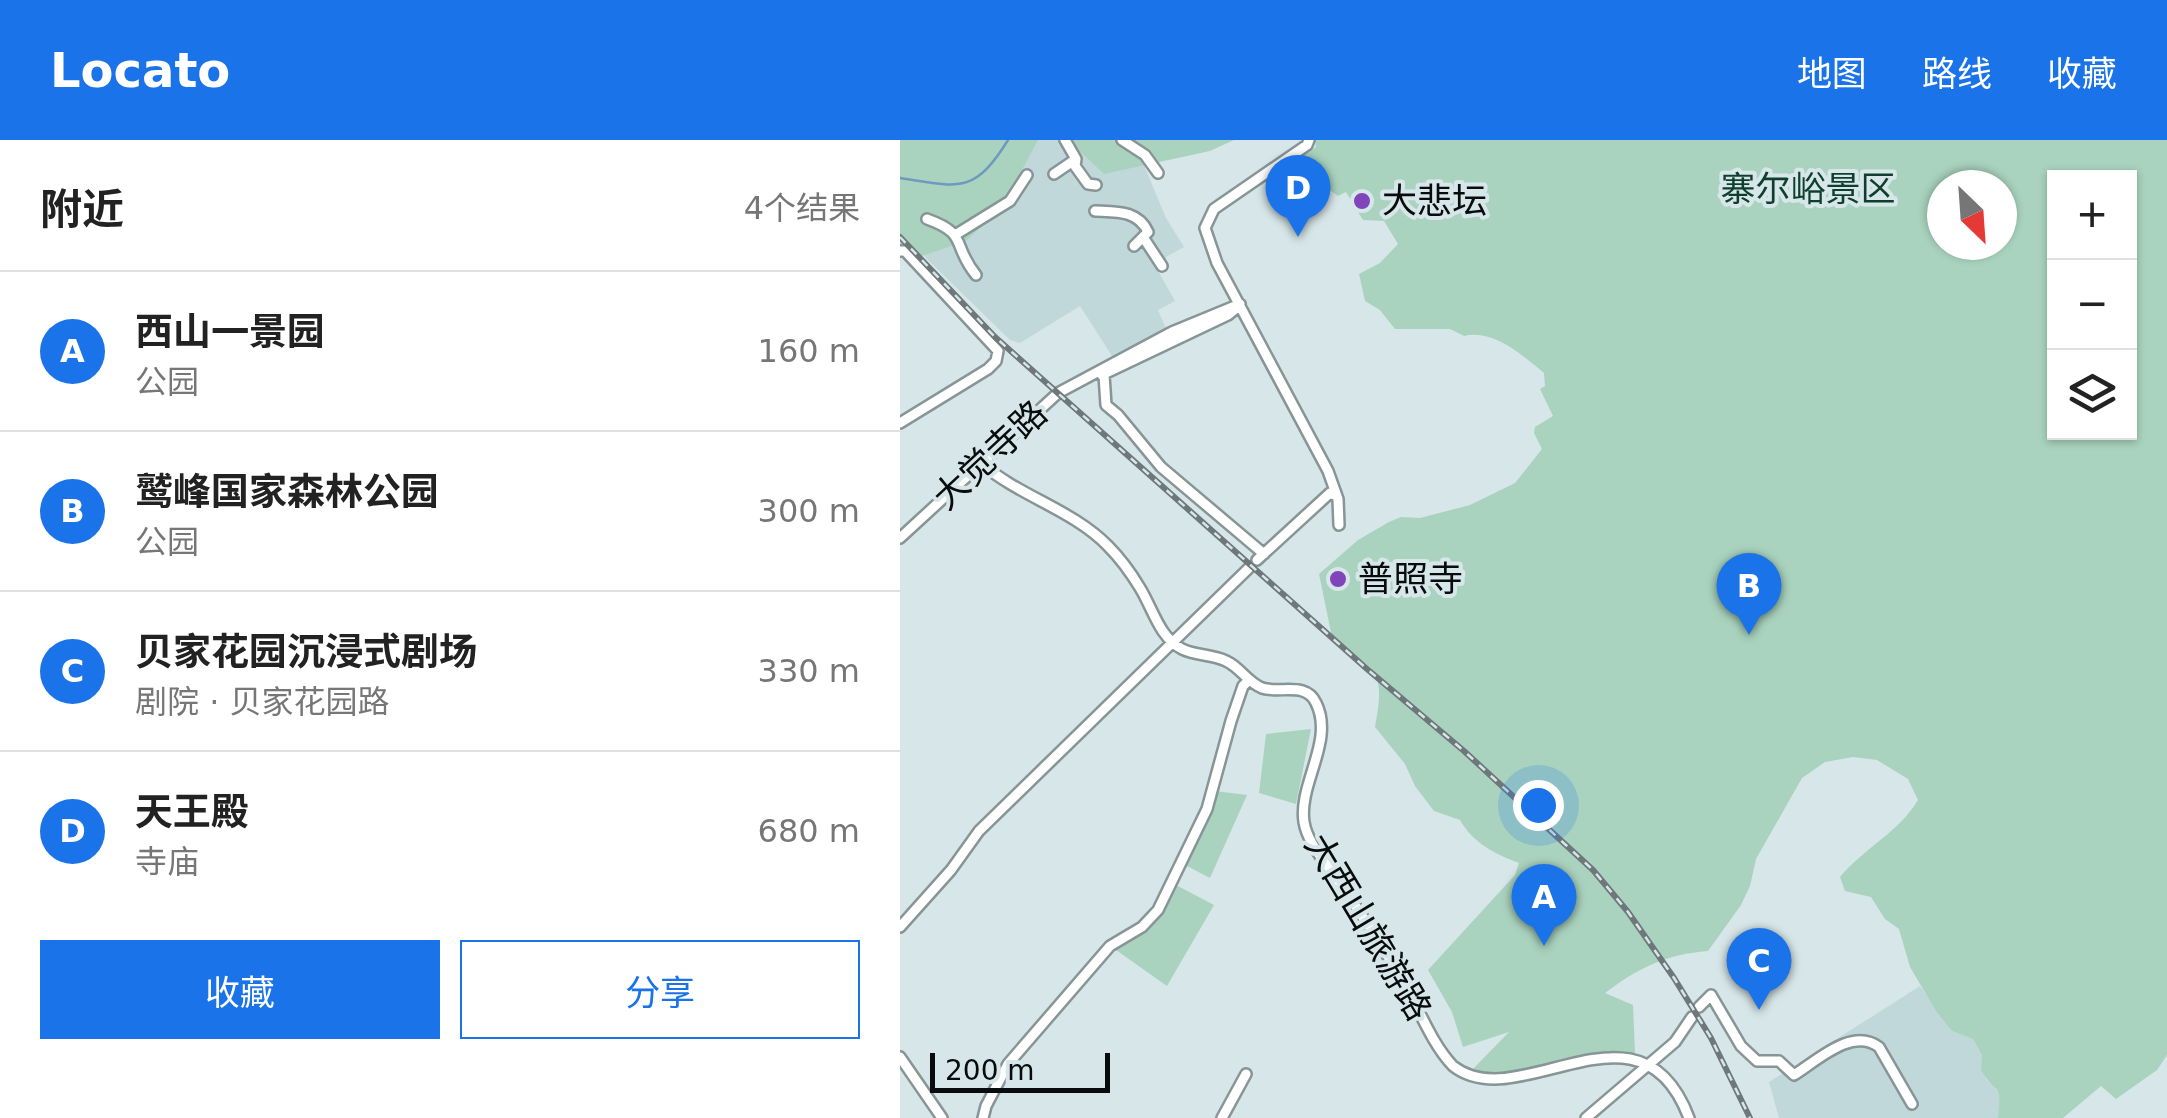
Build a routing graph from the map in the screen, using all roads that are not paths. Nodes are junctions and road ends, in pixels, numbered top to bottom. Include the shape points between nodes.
1 (1064, 140) edge
2 (1122, 140) edge
3 (1309, 140) edge
4 (1076, 159) junction
5 (1158, 173) dead end
6 (1027, 174) dead end
7 (1054, 174) dead end
8 (1096, 186) dead end
9 (1095, 211) dead end
10 (927, 220) dead end
11 (955, 235) junction
12 (1143, 238) junction
13 (1134, 246) dead end
14 (900, 251) edge
15 (1162, 266) dead end
16 (976, 275) dead end
17 (1240, 304) junction
18 (1104, 375) junction
19 (1085, 379) junction
20 (900, 424) edge
21 (982, 464) junction
22 (1338, 498) junction
23 (1340, 525) dead end
24 (900, 538) edge
25 (1257, 560) junction
26 (1174, 643) junction
27 (1249, 680) junction
28 (900, 927) edge
29 (1700, 1007) dead end
30 (1692, 1018) dead end
31 (900, 1057) edge
32 (1647, 1067) junction
33 (1246, 1074) dead end
34 (1912, 1104) dead end
35 (942, 1118) edge
36 (983, 1118) edge
37 (1222, 1118) edge
38 (1586, 1118) edge
39 (1689, 1118) edge

1 - 4 street
2 - 5 street via 1146,155
3 - 17 street via 1208,215 1208,243
4 - 7 street
4 - 8 street via 1074,166
6 - 11 street via 1010,201
9 - 12 street via 1134,216 1144,222
10 - 11 street via 947,225
11 - 16 street
12 - 13 street
12 - 15 street
14 - 20 street via 998,352 988,369
17 - 18 street, 大觉寺路
17 - 19 street, 大觉寺路
17 - 22 street
18 - 19 street, 大觉寺路
18 - 25 street via 1106,404
19 - 21 street, 大觉寺路 via 1058,392
21 - 24 street, 大觉寺路
21 - 26 street via 1109,546
22 - 23 street
22 - 25 street via 1330,493
25 - 26 street
26 - 27 street, 大西山旅游路 via 1225,660
26 - 28 street via 980,831
27 - 32 street, 大西山旅游路 via 1266,689 1303,691 1316,703 1318,745 1304,804 1306,830 1454,1068 1502,1087 1615,1062
27 - 36 street via 1208,810 1158,910 1110,946 1008,1064
29 - 34 street via 1710,995 1748,1054 1757,1062 1779,1060 1794,1075 1850,1042 1871,1041
30 - 32 street
31 - 35 street
32 - 38 street
32 - 39 street via 1674,1087
33 - 37 street

